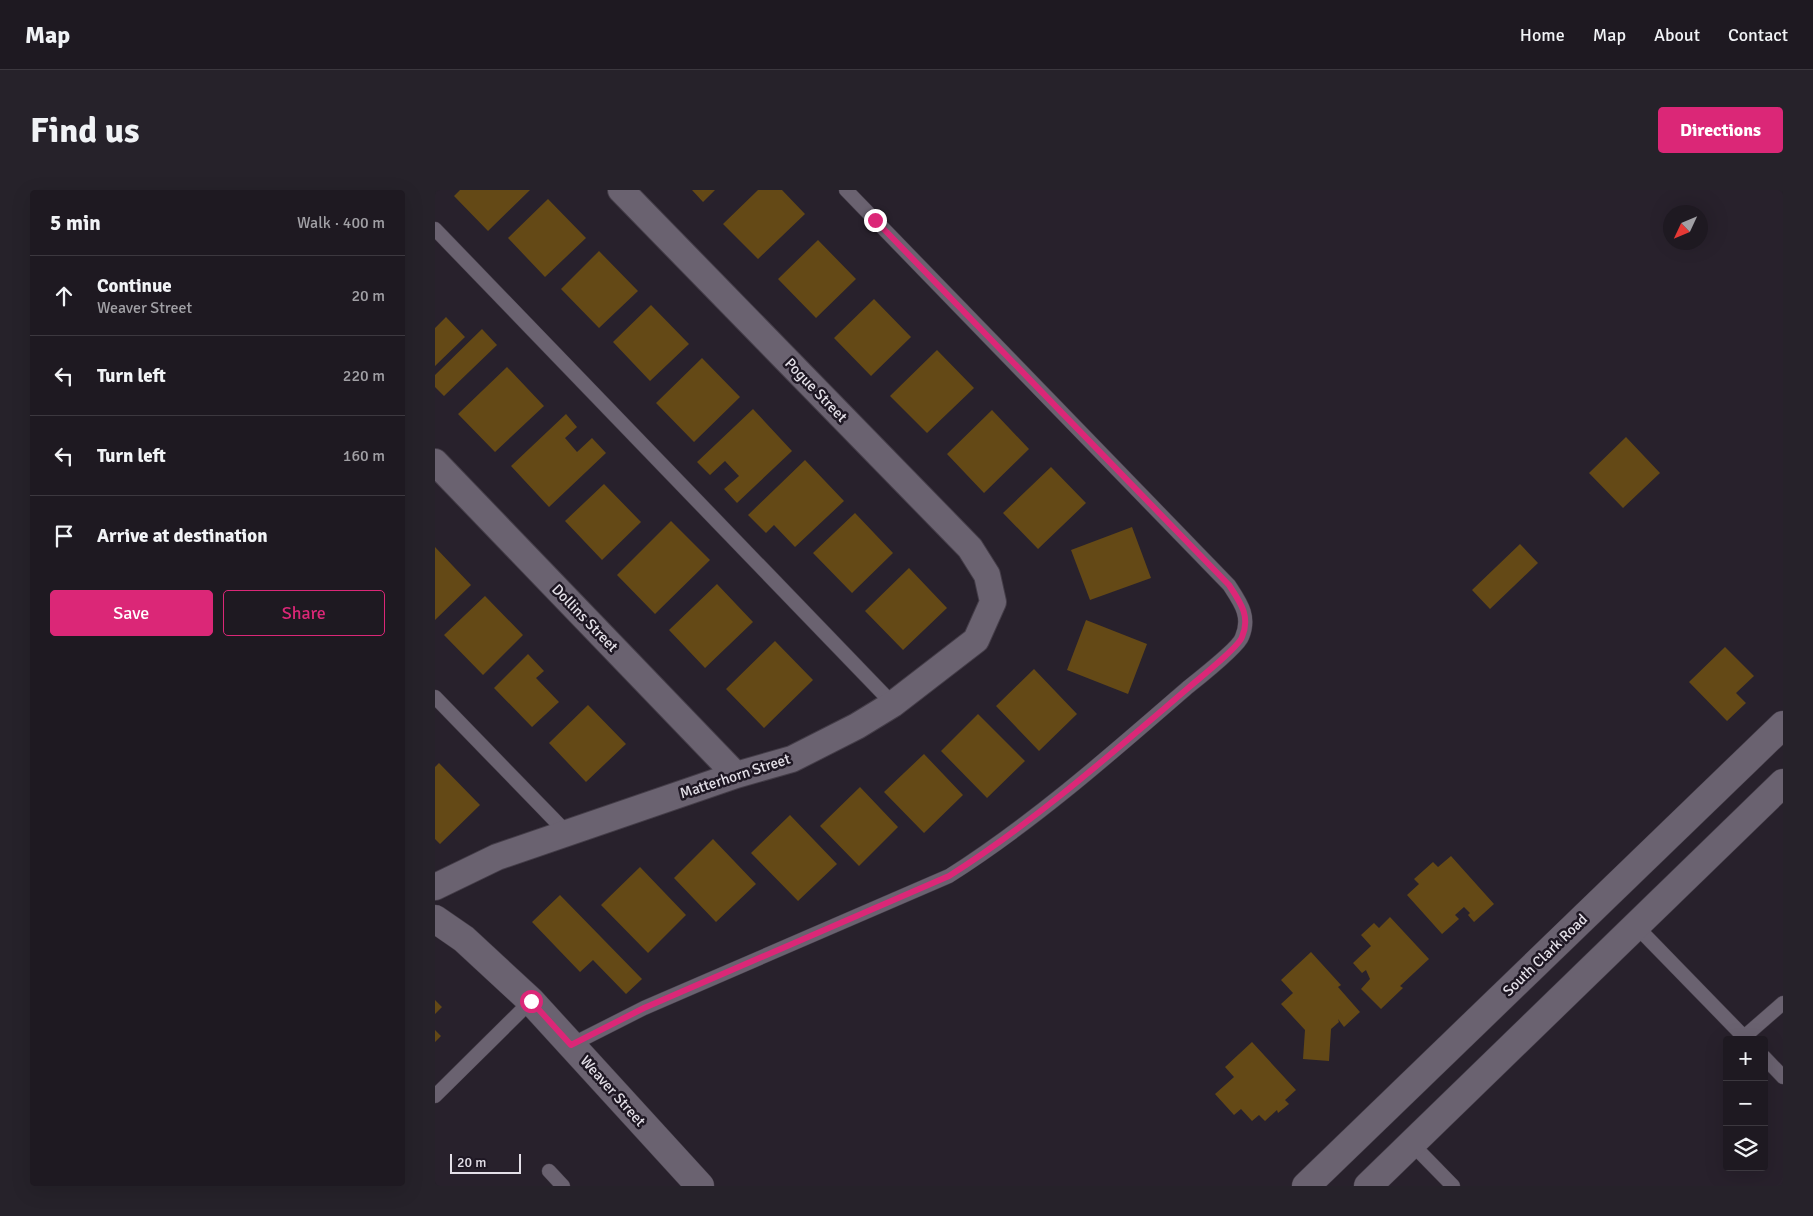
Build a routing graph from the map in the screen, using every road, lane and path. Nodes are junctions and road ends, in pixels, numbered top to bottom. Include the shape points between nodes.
1 (621, 190) edge
2 (846, 190) edge
3 (435, 229) edge
4 (435, 462) edge
5 (993, 602) joint
6 (435, 697) edge
7 (893, 704) junction
8 (1783, 725) edge
9 (736, 775) junction
10 (1783, 783) edge
11 (567, 833) junction
12 (435, 887) edge
13 (1605, 896) junction
14 (435, 919) edge
15 (1636, 926) junction
16 (531, 1001) junction
17 (1783, 1003) edge
18 (1744, 1036) edge
19 (1748, 1036) edge
20 (571, 1045) junction
21 (1768, 1061) edge
22 (1783, 1076) edge
23 (435, 1096) edge
24 (1382, 1112) junction
25 (1412, 1144) junction
26 (555, 1186) edge
27 (563, 1186) edge
28 (700, 1186) edge
29 (1306, 1186) edge
30 (1368, 1186) edge
31 (1453, 1186) edge

1 - 5 street, Pogue Street via 970,548 987,575
2 - 20 lane via 1229,585 1246,619 1242,639 1105,759 988,852 949,876 644,1008
3 - 7 lane
4 - 9 street, Dollins Street
5 - 7 street, Matterhorn Street via 976,640
6 - 11 lane
7 - 9 street, Matterhorn Street via 792,759
8 - 13 main road, South Clark Road
9 - 11 street, Matterhorn Street
10 - 15 main road
11 - 12 street, Matterhorn Street via 497,857
13 - 15 main road
13 - 24 main road, South Clark Road
14 - 16 main road, Weaver Street via 464,939
15 - 18 lane
15 - 25 main road
16 - 20 main road, Weaver Street
16 - 23 lane
17 - 19 lane
20 - 28 main road, Weaver Street
21 - 22 lane
24 - 25 main road
24 - 29 main road, South Clark Road
25 - 30 main road
25 - 31 lane
26 - 27 lane via 549,1171

